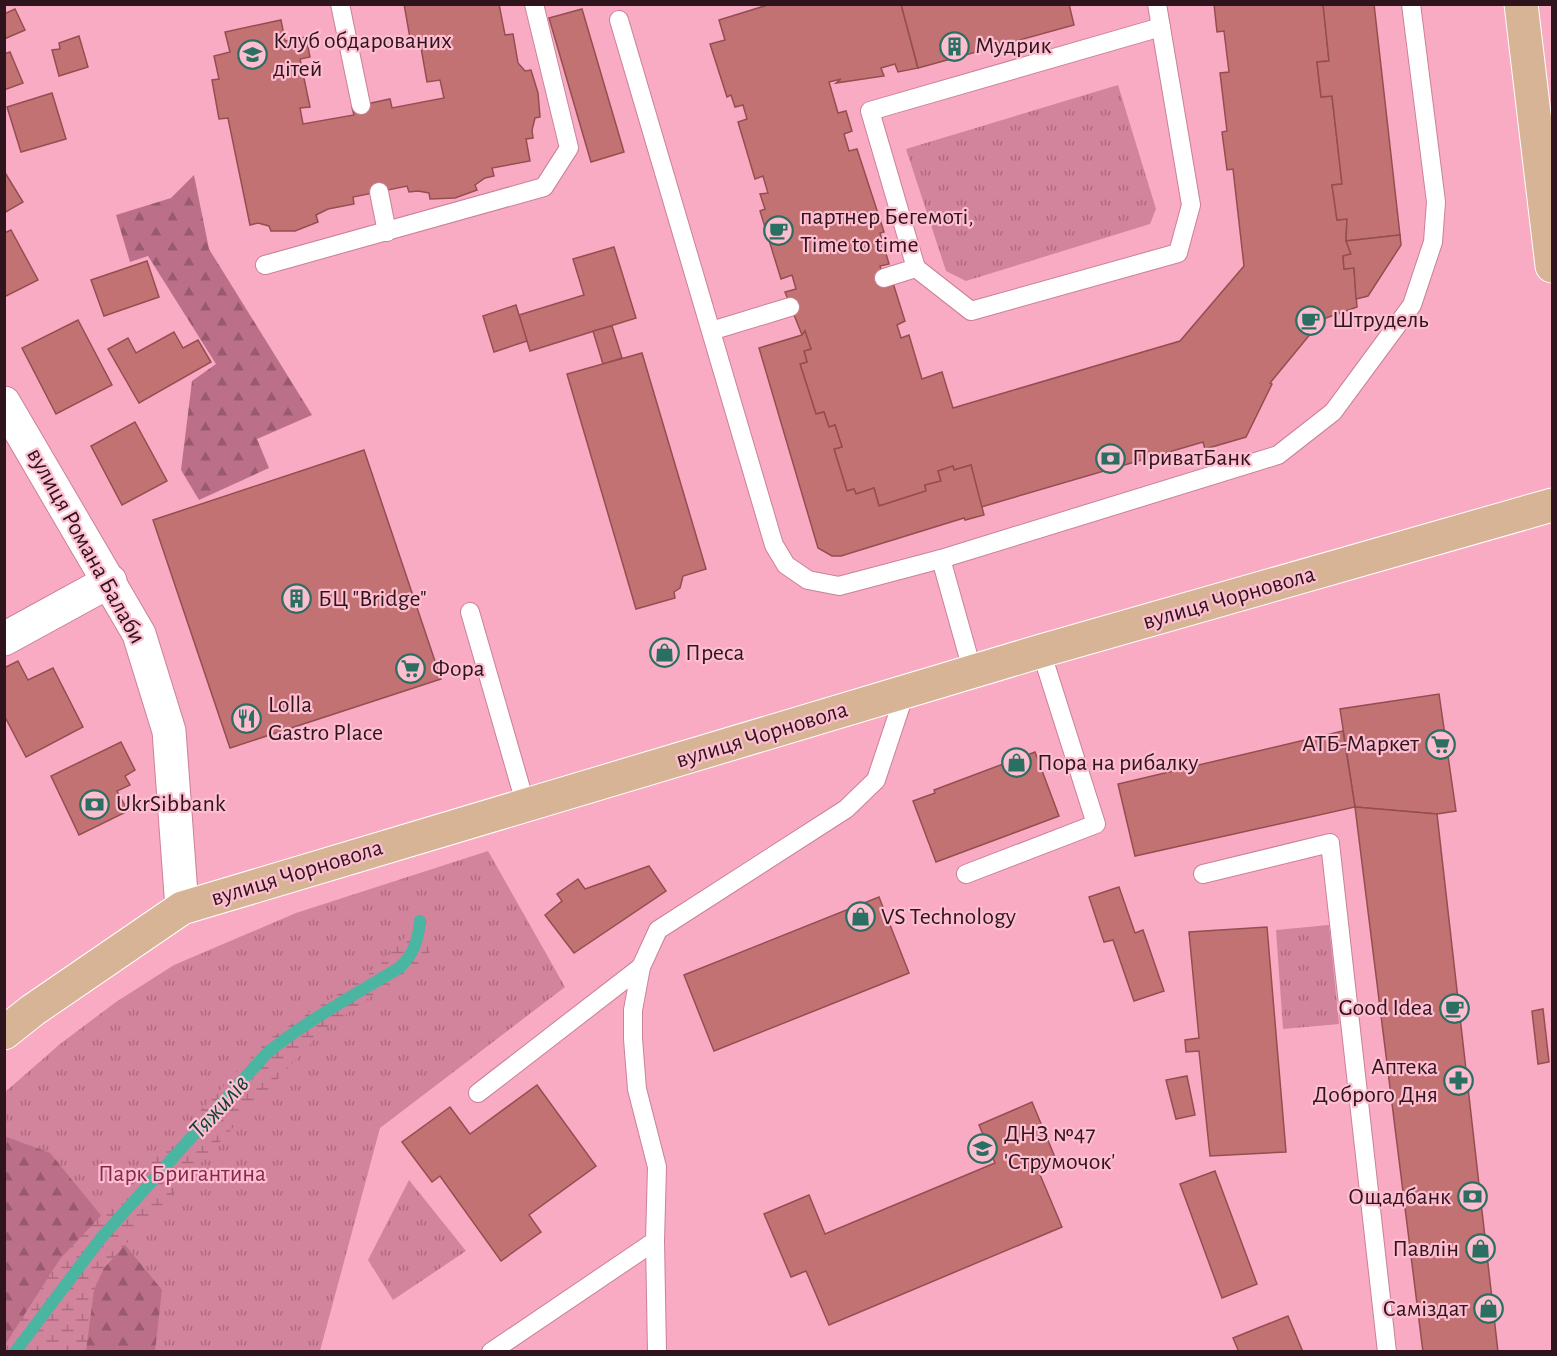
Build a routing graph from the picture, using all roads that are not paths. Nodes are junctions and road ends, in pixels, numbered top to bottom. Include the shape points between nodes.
1 (340, 4) edge
2 (534, 4) edge
3 (1157, 4) edge
4 (1411, 4) edge
5 (1521, 4) edge
6 (619, 20) dead end
7 (1161, 27) junction
8 (361, 105) dead end
9 (379, 192) dead end
10 (387, 232) junction
11 (265, 265) dead end
12 (1552, 266) edge
13 (916, 268) junction
14 (884, 278) dead end
15 (790, 307) dead end
16 (711, 331) junction
17 (4, 402) edge
18 (1552, 505) edge
19 (941, 559) junction
20 (110, 581) junction
21 (470, 612) dead end
22 (4, 639) edge
23 (1041, 651) junction
24 (973, 673) junction
25 (905, 693) junction
26 (526, 806) junction
27 (966, 874) dead end
28 (1203, 874) dead end
29 (182, 908) junction
30 (641, 967) junction
31 (4, 1033) edge
32 (478, 1093) dead end
33 (655, 1241) junction
34 (491, 1352) edge
35 (657, 1352) edge
36 (1386, 1352) edge

1 - 8 lane
2 - 10 lane via 569,148 544,187
3 - 7 lane
4 - 19 lane via 1436,202 1433,242 1412,305 1333,412 1278,455
5 - 12 main road
6 - 16 lane
7 - 13 lane via 870,111
7 - 13 lane via 1191,205 1178,253 971,311
9 - 10 lane
10 - 11 lane
13 - 14 lane
15 - 16 lane
16 - 19 lane via 774,545 786,566 808,580 839,586
17 - 20 street, вулиця Романа Балаби
18 - 23 main road, вулиця Чорновола
19 - 24 lane
20 - 22 street
20 - 29 street, вулиця Романа Балаби via 139,634 169,731
21 - 26 lane
23 - 24 main road, вулиця Чорновола
23 - 27 lane via 1096,824
24 - 25 main road, вулиця Чорновола
25 - 26 main road, вулиця Чорновола
25 - 30 lane via 876,780 846,809 658,930
26 - 29 main road, вулиця Чорновола
28 - 36 lane via 1330,843
29 - 31 main road, вулиця Чорновола
30 - 32 lane
30 - 33 lane via 633,1010 633,1039 637,1089 657,1167
33 - 34 lane
33 - 35 lane

